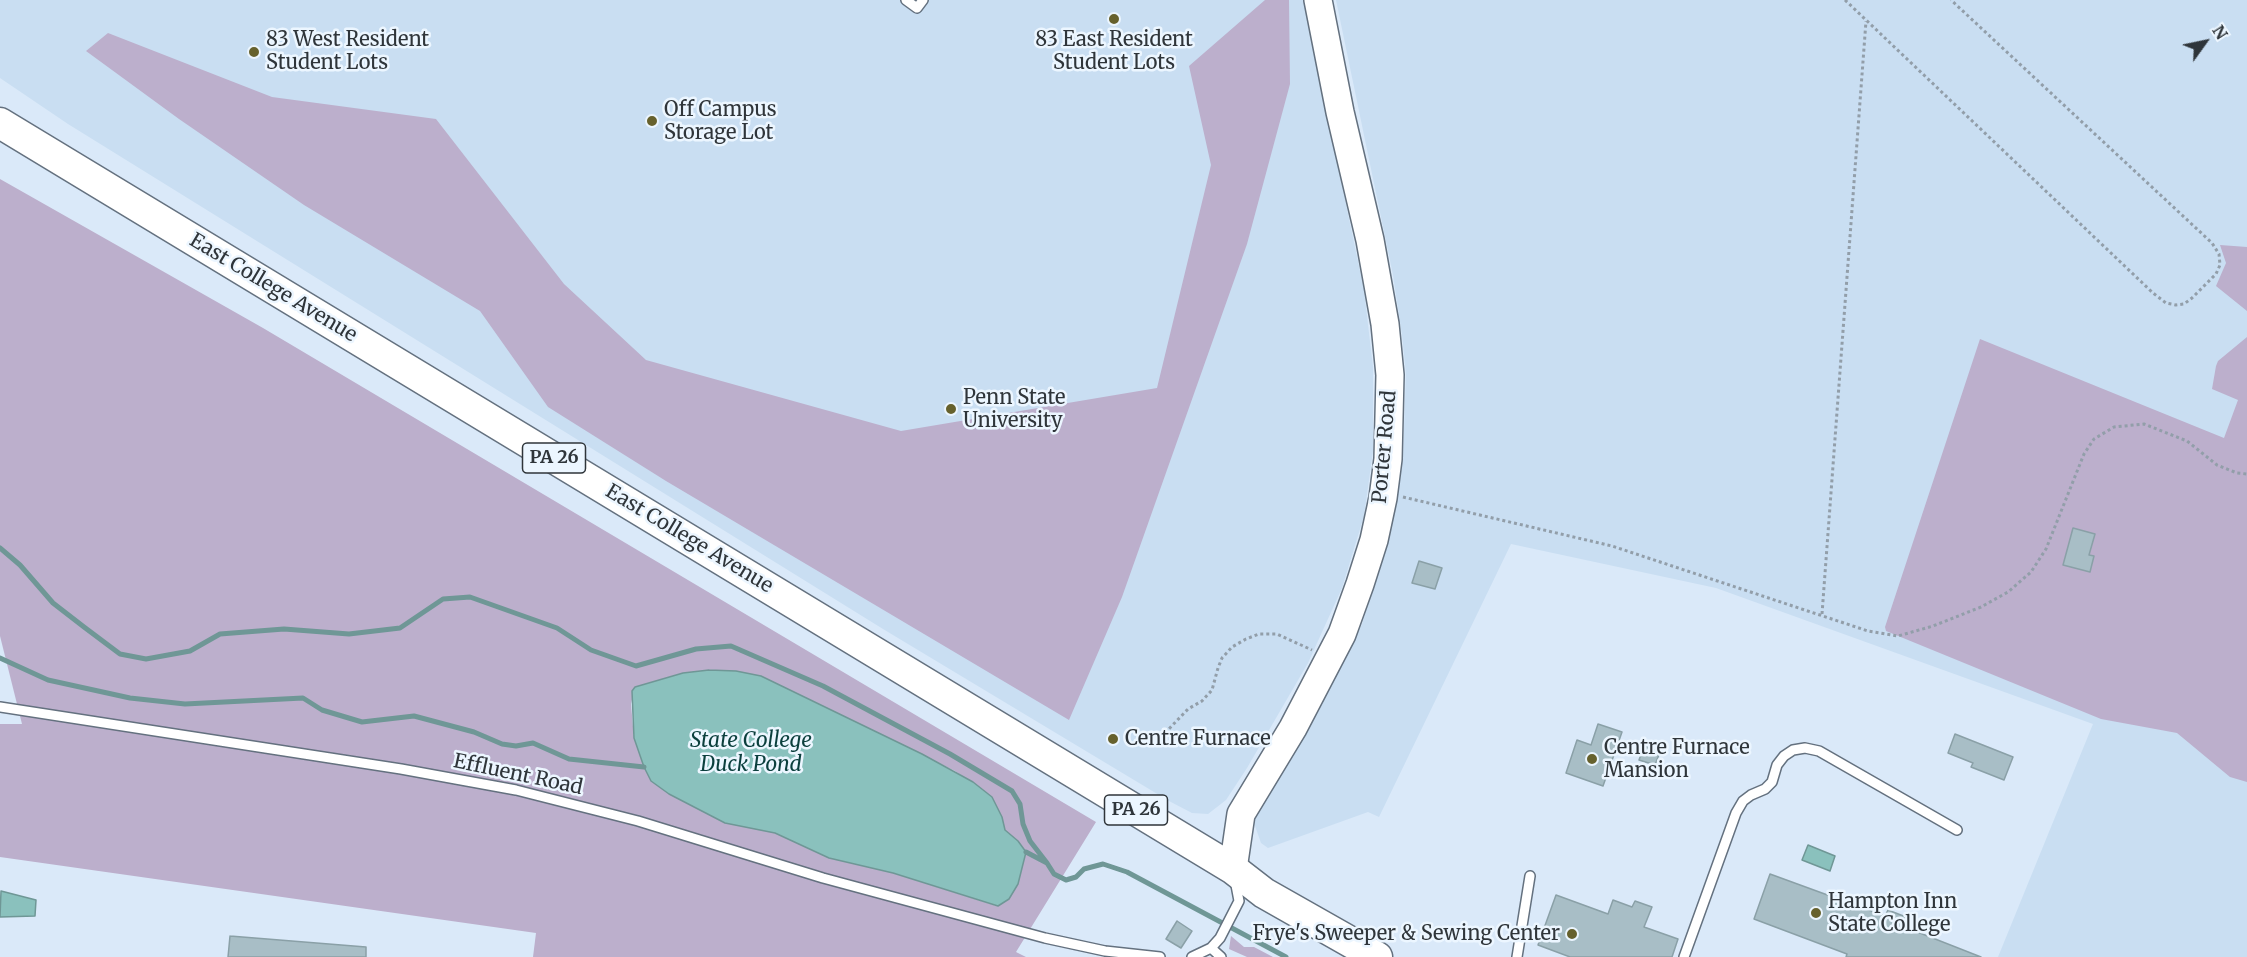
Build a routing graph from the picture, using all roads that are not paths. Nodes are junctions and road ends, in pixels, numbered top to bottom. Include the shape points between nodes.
1 (906, 0) edge
2 (923, 0) edge
3 (1318, 0) edge
4 (0, 105) edge
5 (0, 123) edge
6 (0, 129) edge
7 (28, 140) junction
8 (69, 164) junction
9 (0, 707) edge
10 (1957, 830) dead end
11 (1233, 869) junction
12 (1530, 876) dead end
13 (1211, 948) junction
14 (1160, 957) edge
15 (1192, 957) edge
16 (1221, 957) edge
17 (1377, 957) edge
18 (1517, 957) edge
19 (1684, 957) edge

1 - 2 lane via 916,8
3 - 11 street, Porter Road via 1385,324 1391,407 1384,492 1374,540 1342,633 1293,728 1241,814
4 - 8 main road
5 - 7 main road, East College Avenue / PA 26
6 - 7 main road
7 - 8 main road, East College Avenue / PA 26
8 - 11 main road, East College Avenue / PA 26
9 - 14 lane, Effluent Road via 516,790 638,821 823,878 1016,930 1105,951
10 - 19 lane via 1819,751 1793,750 1777,765 1772,782 1743,801 1736,813
11 - 13 lane via 1239,901
11 - 17 main road, East College Avenue / PA 26 via 1264,893
12 - 18 lane
13 - 15 lane
13 - 16 lane

